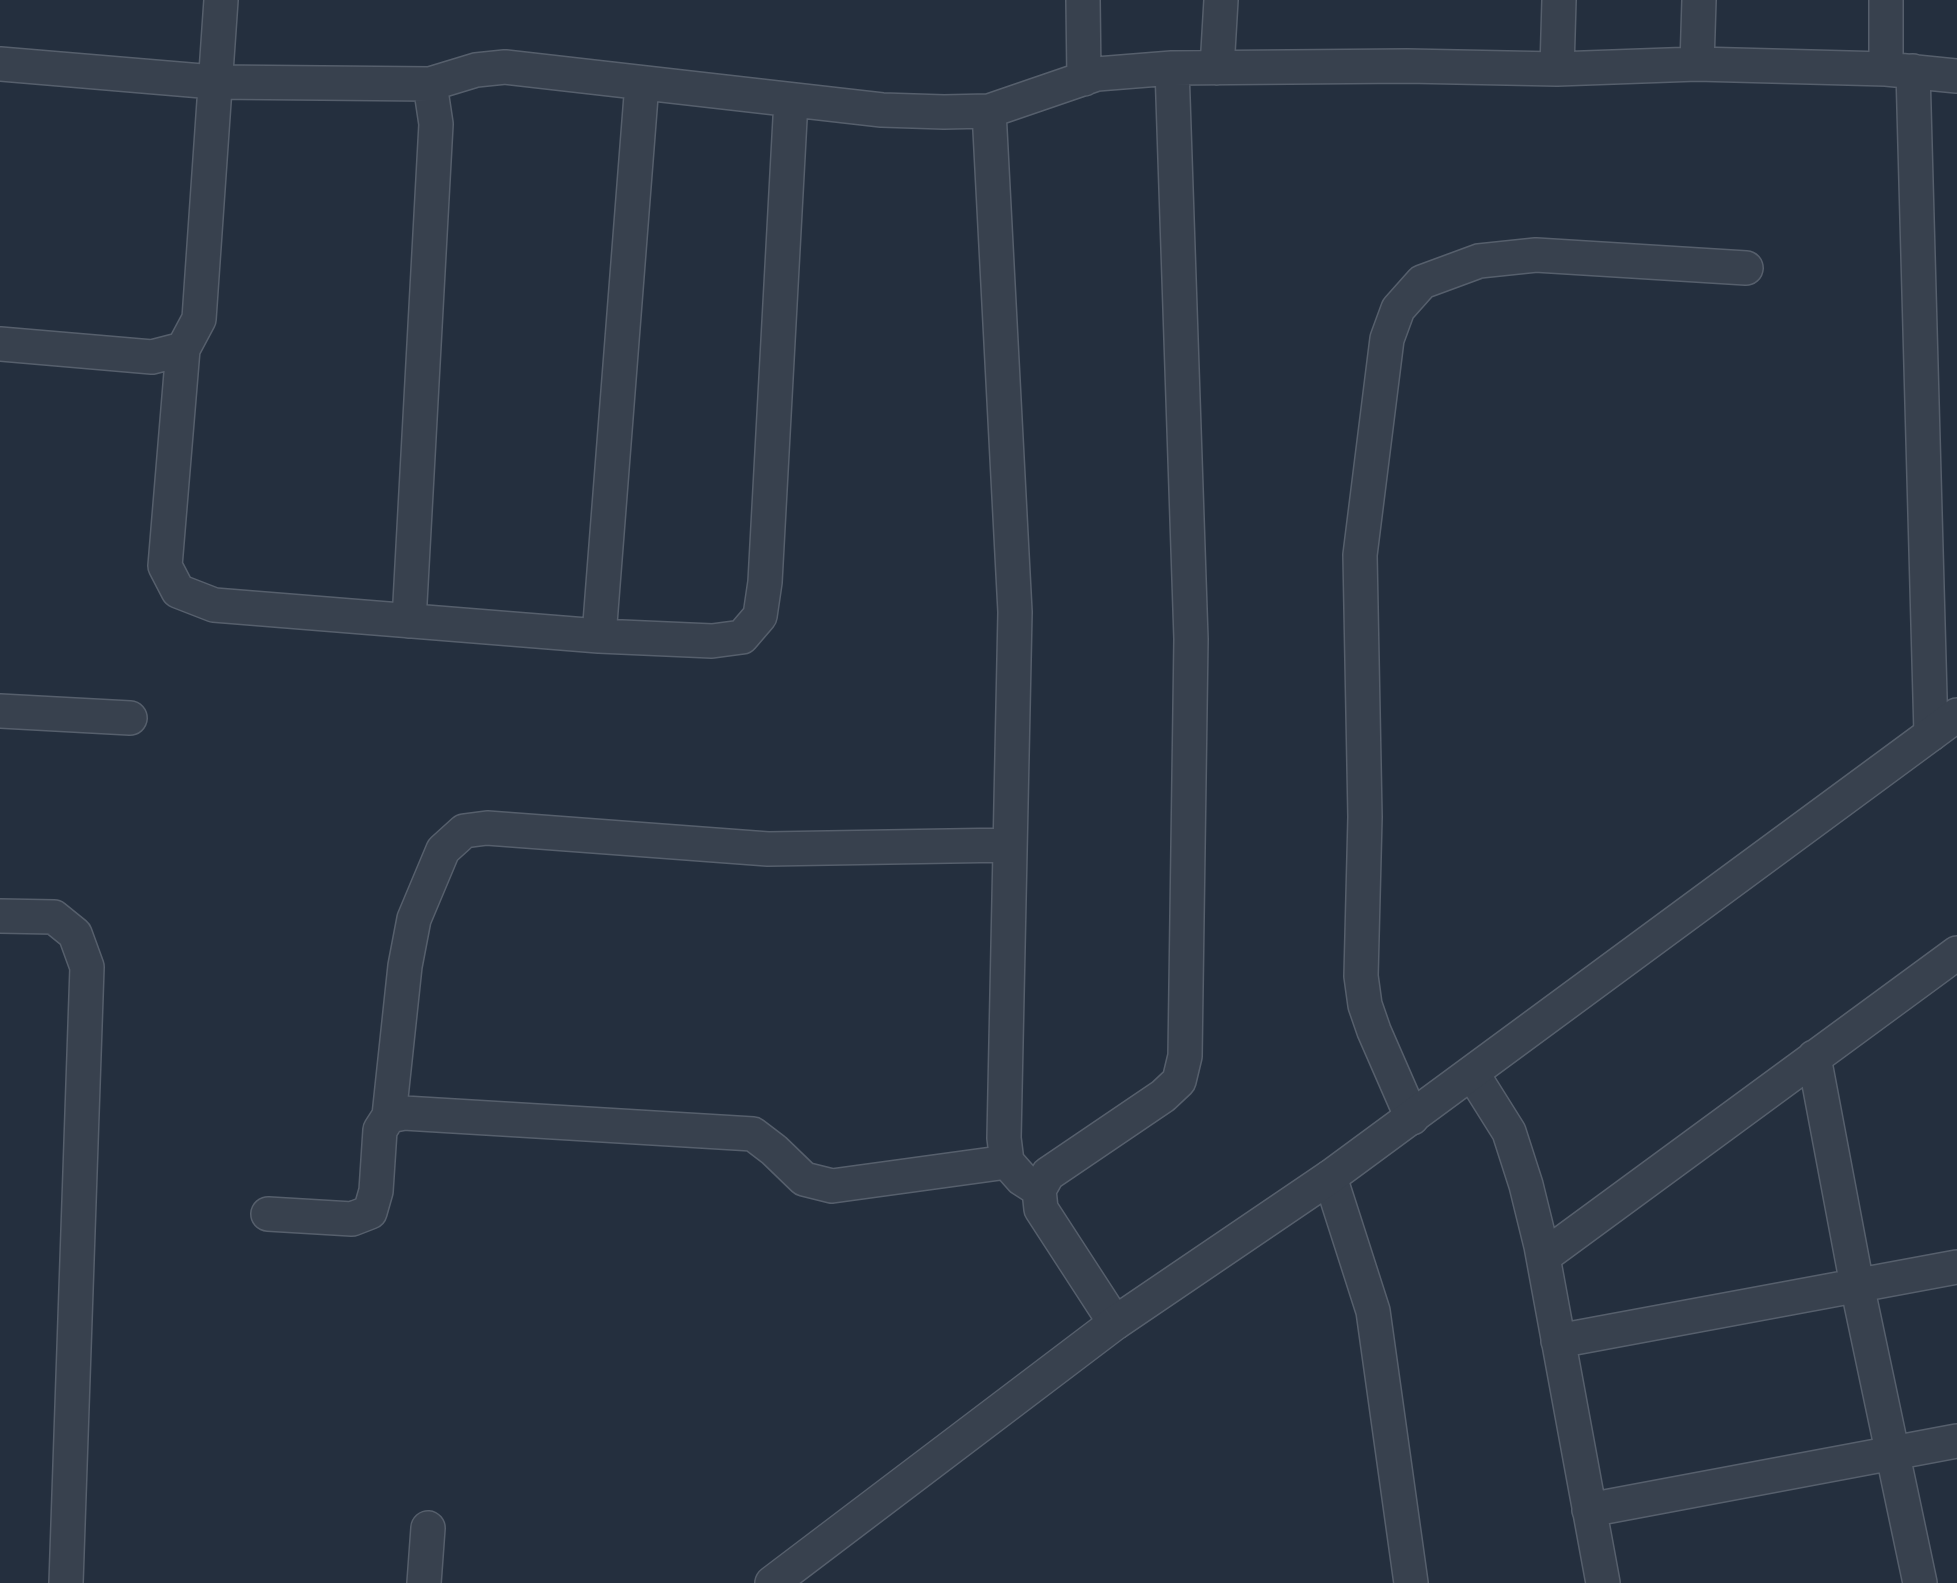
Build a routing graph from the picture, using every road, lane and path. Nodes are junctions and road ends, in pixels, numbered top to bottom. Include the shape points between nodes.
1 (221, 0) edge
2 (1083, 0) edge
3 (1221, 0) edge
4 (1558, 0) edge
5 (1699, 0) edge
6 (1886, 0) edge
7 (0, 64) edge
8 (1697, 64) junction
9 (1172, 68) junction
10 (1217, 68) junction
11 (1557, 69) junction
12 (1899, 70) junction
13 (1957, 76) edge
14 (1084, 79) junction
15 (214, 82) junction
16 (642, 83) junction
17 (430, 84) junction
18 (790, 100) junction
19 (989, 111) junction
20 (1746, 268) dead end
21 (0, 344) edge
22 (183, 349) junction
23 (409, 621) junction
24 (599, 636) junction
25 (0, 711) edge
26 (1957, 715) edge
27 (130, 718) dead end
28 (1931, 734) junction
29 (1010, 845) junction
30 (0, 916) edge
31 (1957, 953) edge
32 (1814, 1057) junction
33 (1472, 1073) junction
34 (389, 1116) junction
35 (1412, 1118) junction
36 (1007, 1162) junction
37 (1330, 1177) junction
38 (1039, 1190) junction
39 (268, 1214) dead end
40 (1543, 1257) junction
41 (1957, 1267) edge
42 (1857, 1285) junction
43 (1115, 1323) junction
44 (1558, 1341) junction
45 (1957, 1441) edge
46 (1893, 1452) junction
47 (1589, 1510) junction
48 (428, 1528) dead end
49 (66, 1583) edge
50 (424, 1583) edge
51 (772, 1583) edge
52 (1411, 1583) edge
53 (1603, 1583) edge
54 (1920, 1583) edge

1 - 15 street
2 - 14 street
3 - 10 street
4 - 11 street
5 - 8 street
6 - 12 street
7 - 15 street
8 - 11 street
8 - 12 street
9 - 10 street
9 - 14 street via 1097,74
9 - 38 street via 1191,639 1185,1056 1179,1081 1163,1096 1048,1174
10 - 11 street
12 - 13 street
12 - 28 street
14 - 19 street
15 - 17 street
15 - 22 street via 199,319
16 - 17 street via 505,67 476,70
16 - 18 street
16 - 24 street
17 - 23 street via 436,124
18 - 19 street via 882,110
18 - 24 street via 765,582 760,616 742,637 712,641
19 - 29 street via 1015,612
20 - 35 street via 1536,255 1479,261 1422,282 1398,309 1387,339 1360,555 1365,817 1361,976 1374,1031
21 - 22 street via 152,357
22 - 23 street via 165,566 178,591 214,605
23 - 24 street
25 - 27 street
26 - 28 street
28 - 33 street
29 - 34 street via 768,849 487,828 464,831 443,850 414,919 405,966
29 - 36 street via 1004,1138
30 - 49 street via 54,917 75,934 87,967
31 - 32 street
32 - 40 street
32 - 42 street
33 - 35 street
33 - 40 street via 1509,1132
34 - 36 street via 404,1113 753,1134 804,1179 832,1186
34 - 39 street via 380,1130 376,1191 370,1212 352,1219
35 - 37 street
36 - 38 street
37 - 43 street
37 - 52 street via 1373,1311
38 - 43 street via 1041,1209
40 - 44 street
41 - 42 street
42 - 44 street
42 - 46 street
43 - 51 street
44 - 47 street
45 - 46 street
46 - 47 street
46 - 54 street
47 - 53 street
48 - 50 street

